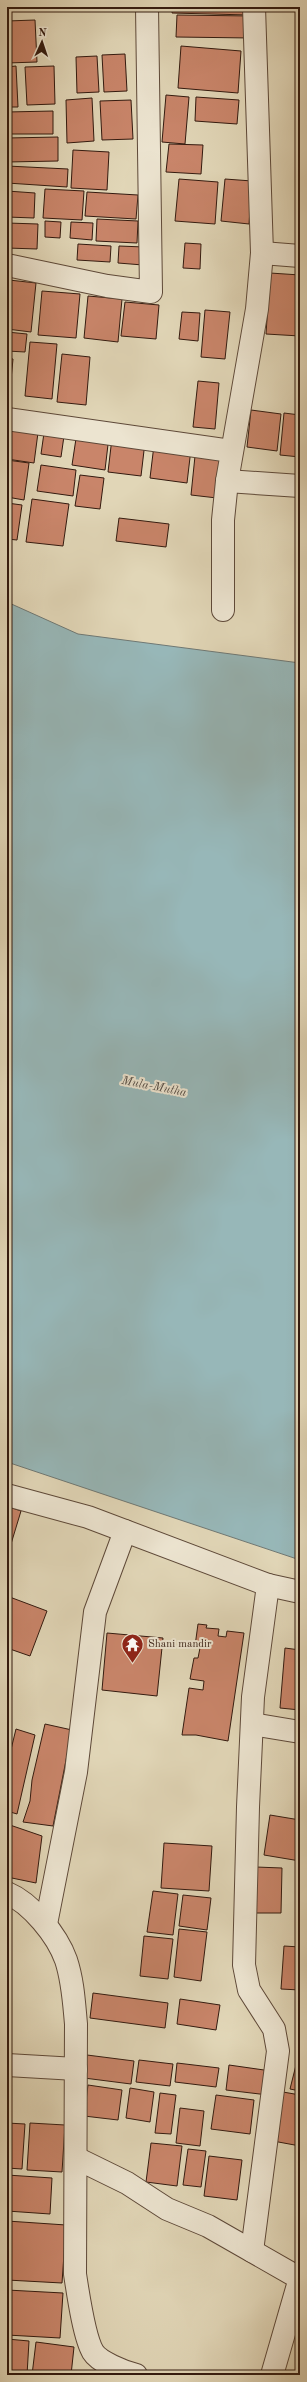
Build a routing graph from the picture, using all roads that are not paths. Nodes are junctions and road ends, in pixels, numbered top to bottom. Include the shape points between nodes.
1 (148, 7) edge
2 (254, 7) edge
3 (262, 253) junction
4 (300, 256) edge
5 (7, 265) edge
6 (7, 418) edge
7 (232, 451) junction
8 (227, 481) junction
9 (300, 486) edge
10 (223, 610) dead end
11 (7, 1495) edge
12 (125, 1531) junction
13 (268, 1585) junction
14 (300, 1592) edge
15 (252, 1724) junction
16 (300, 1732) edge
17 (7, 1894) edge
18 (46, 1924) junction
19 (7, 2065) edge
20 (76, 2069) junction
21 (76, 2158) junction
22 (252, 2251) junction
23 (299, 2278) edge
24 (136, 2375) edge
25 (272, 2375) edge

1 - 5 street via 151,292 107,286
2 - 3 street
3 - 4 street
3 - 7 street via 257,309
6 - 7 street
7 - 8 street
8 - 9 street
8 - 10 street via 223,520
11 - 12 street via 88,1517
12 - 13 street
12 - 18 street via 95,1612 76,1772
13 - 14 street
13 - 15 street via 253,1697
15 - 16 street
15 - 22 street via 244,1965 248,1990 274,2029 278,2051
17 - 18 street via 20,1898
18 - 20 street via 66,1960 74,1994
19 - 20 street
20 - 21 street
21 - 22 street via 127,2183 167,2209 208,2226
21 - 24 street via 75,2274 93,2353 120,2372
22 - 23 street
23 - 25 street

